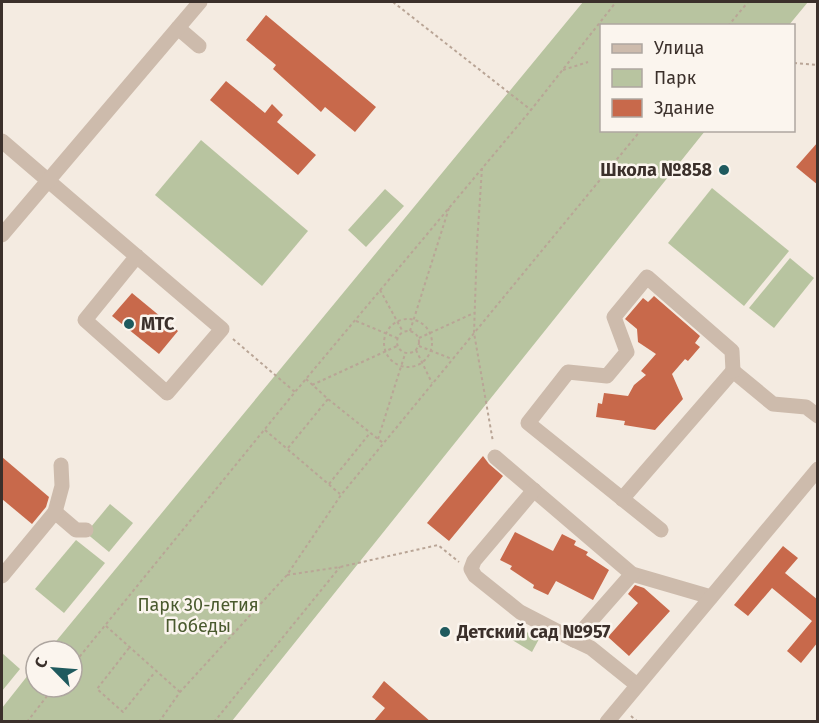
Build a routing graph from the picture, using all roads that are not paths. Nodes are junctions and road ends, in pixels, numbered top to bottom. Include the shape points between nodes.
1 (200, 2) edge
2 (178, 28) junction
3 (199, 46) dead end
4 (2, 141) edge
5 (48, 180) junction
6 (2, 235) edge
7 (136, 256) junction
8 (733, 371) junction
9 (818, 416) edge
10 (495, 457) road end
11 (61, 465) dead end
12 (815, 478) edge
13 (534, 490) junction
14 (622, 498) junction
15 (55, 512) junction
16 (661, 530) dead end
17 (79, 534) dead end
18 (632, 574) junction
19 (2, 576) edge
20 (711, 597) junction
21 (574, 640) junction
22 (637, 685) junction
23 (607, 722) edge

1 - 2 street
2 - 3 street
2 - 5 street
4 - 5 street
5 - 6 street
5 - 7 street
7 - 7 street via 222,329 167,393 85,320
8 - 9 street via 773,404 806,407
8 - 14 street
8 - 14 street via 732,351 647,277 614,317 627,352 607,376 568,372 528,423
10 - 13 street
11 - 15 street via 62,486
12 - 20 street
13 - 18 street
13 - 21 street via 471,569 520,612
14 - 16 street
15 - 17 street
15 - 19 street
18 - 20 street
18 - 21 street
20 - 22 street
21 - 22 street via 591,648
22 - 23 street

